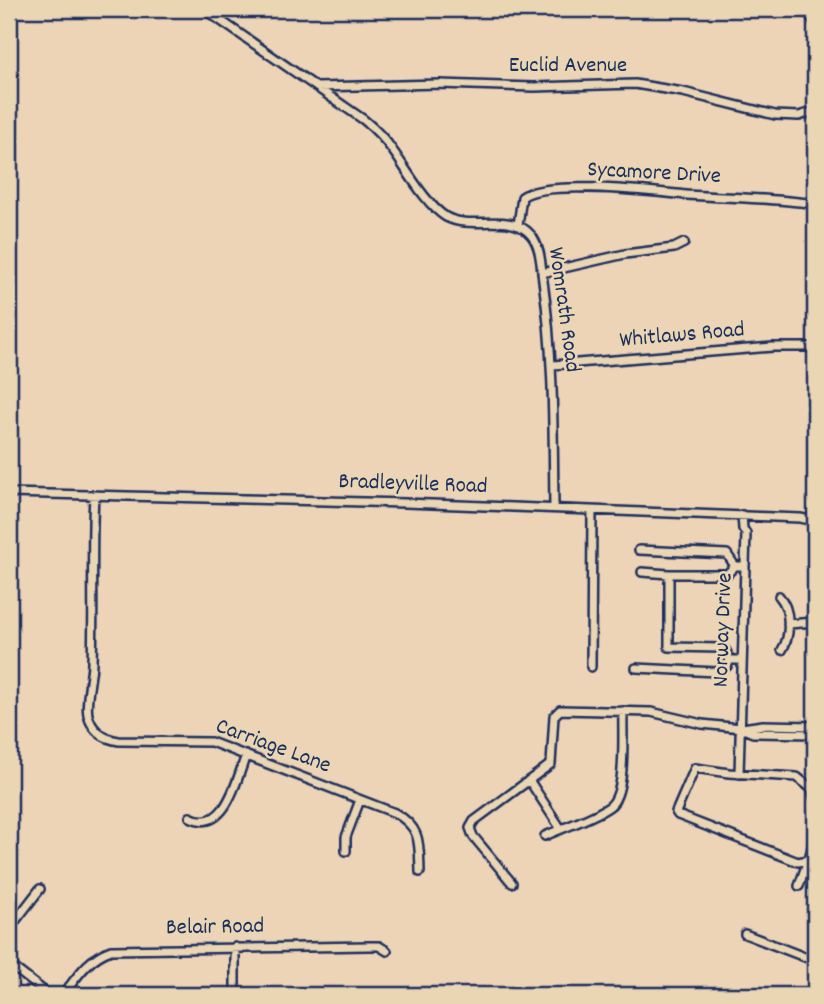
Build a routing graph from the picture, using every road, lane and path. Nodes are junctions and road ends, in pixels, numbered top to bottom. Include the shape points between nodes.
1 (204, 9) edge
2 (806, 9) edge
3 (815, 23) edge
4 (317, 87) junction
5 (815, 111) edge
6 (815, 204) edge
7 (518, 225) junction
8 (684, 243) dead end
9 (542, 273) junction
10 (815, 347) edge
11 (553, 365) junction
12 (9, 494) edge
13 (94, 495) junction
14 (554, 508) junction
15 (592, 511) junction
16 (746, 515) junction
17 (815, 521) edge
18 (639, 550) dead end
19 (735, 566) junction
20 (746, 566) junction
21 (642, 572) dead end
22 (669, 574) junction
23 (779, 596) dead end
24 (815, 622) edge
25 (788, 624) junction
26 (782, 650) dead end
27 (730, 660) junction
28 (742, 660) junction
29 (590, 667) dead end
30 (636, 668) dead end
31 (623, 711) junction
32 (815, 726) edge
33 (741, 728) junction
34 (815, 734) edge
35 (246, 755) junction
36 (739, 774) junction
37 (529, 780) junction
38 (360, 800) junction
39 (815, 800) edge
40 (815, 811) edge
41 (190, 817) dead end
42 (561, 829) junction
43 (545, 836) dead end
44 (346, 851) dead end
45 (808, 860) junction
46 (420, 872) dead end
47 (512, 883) dead end
48 (799, 886) dead end
49 (40, 890) dead end
50 (9, 929) edge
51 (745, 934) dead end
52 (235, 947) junction
53 (387, 951) dead end
54 (815, 961) edge
55 (9, 964) edge
56 (48, 995) edge
57 (63, 995) edge
58 (235, 995) edge

1 - 4 street, Womrath Road
2 - 3 street
4 - 5 street, Euclid Avenue via 635,84 775,115
4 - 7 street, Womrath Road via 374,129 440,213 471,224
6 - 7 street, Sycamore Drive via 636,188 546,190 522,197
7 - 9 street, Womrath Road via 535,240
8 - 9 street
9 - 11 street, Womrath Road
10 - 11 street, Whitlaws Road
11 - 14 street, Womrath Road
12 - 13 street, Bradleyville Road
13 - 14 street, Bradleyville Road
13 - 35 street, Carriage Lane via 92,674 87,707 91,723 101,735 115,741 205,741
14 - 15 street, Bradleyville Road
15 - 16 street, Bradleyville Road
15 - 29 street
16 - 17 street, Bradleyville Road
16 - 20 street, Norway Drive
18 - 19 street via 727,554
19 - 20 street
19 - 22 street via 727,573
20 - 28 street, Norway Drive
21 - 22 street
22 - 27 street via 669,647 721,648
23 - 25 street
24 - 25 street
25 - 26 street via 788,640
27 - 28 street
27 - 30 street via 717,672
28 - 33 street, Norway Drive
31 - 33 street
31 - 37 street via 557,711 552,761
31 - 42 street via 616,799 608,808
32 - 33 street
33 - 34 street via 753,733
33 - 36 street, Norway Drive
35 - 38 street, Carriage Lane
35 - 41 street via 222,811 204,822
36 - 39 street via 797,777 812,789
36 - 45 street via 695,768 677,807 678,815 798,862
37 - 42 street
37 - 47 street via 470,828
38 - 44 street via 346,837
38 - 46 street, Carriage Lane via 410,824 419,839
40 - 45 street
42 - 43 street
45 - 48 street
49 - 50 street
51 - 54 street
52 - 53 street, Belair Road via 379,946
52 - 57 street, Belair Road via 111,950 88,963
52 - 58 street
55 - 56 street

